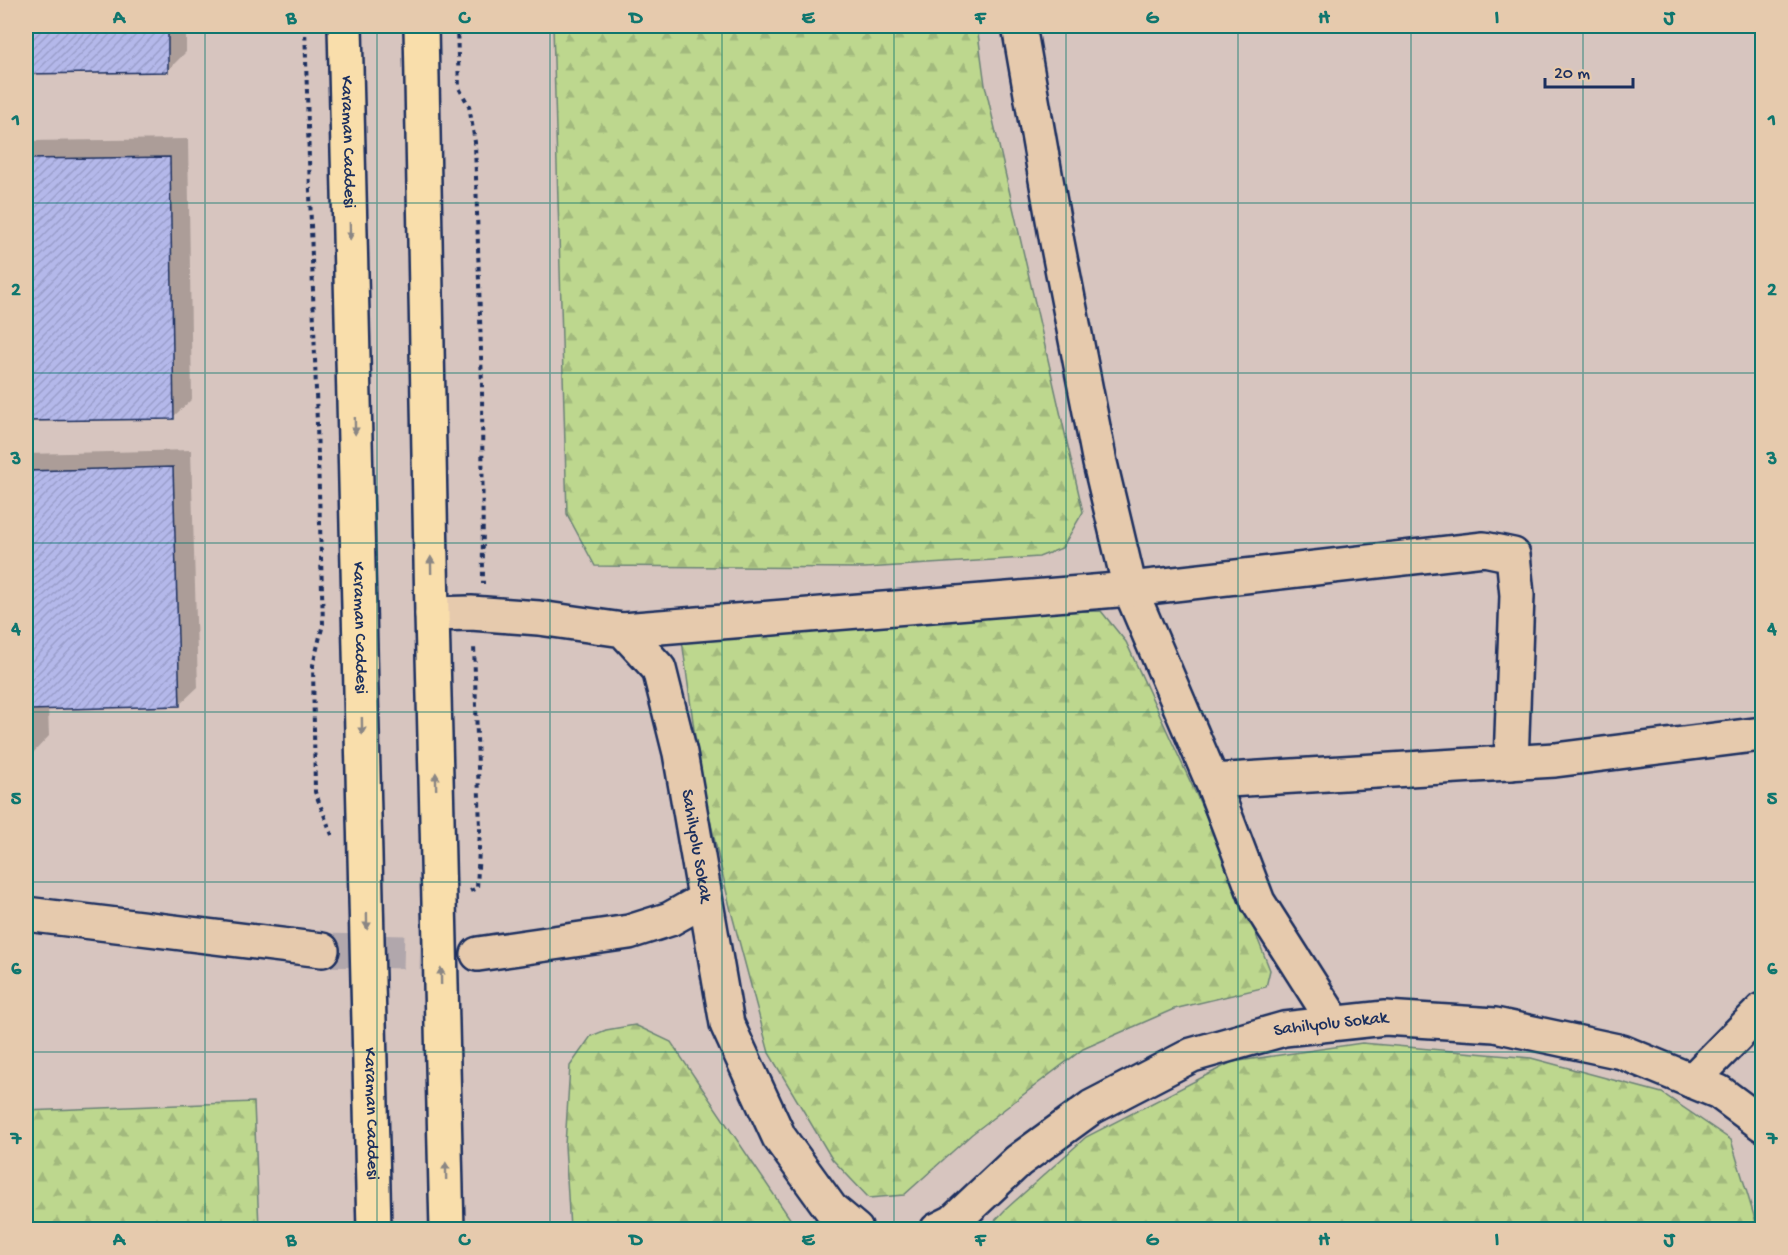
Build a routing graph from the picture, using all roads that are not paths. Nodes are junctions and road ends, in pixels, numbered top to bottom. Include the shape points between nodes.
1 (345, 26) edge
2 (421, 26) edge
3 (1019, 26) edge
4 (1131, 589) junction
5 (432, 614) junction
6 (623, 630) junction
7 (1762, 734) edge
8 (1511, 763) junction
9 (1212, 781) junction
10 (704, 900) junction
11 (26, 914) edge
12 (322, 950) tunnel mouth
13 (478, 954) tunnel mouth
14 (1762, 1010) edge
15 (1335, 1023) junction
16 (1692, 1081) junction
17 (1762, 1124) edge
18 (374, 1230) edge
19 (447, 1230) edge
20 (856, 1230) edge
21 (937, 1230) edge

1 -> 18 highway, Karaman Caddesi
5 -> 2 highway
3 - 4 street via 1100,463
4 - 6 street
4 - 8 street via 1484,549 1513,555 1517,595
4 - 9 street
5 - 6 street via 539,618
19 -> 5 highway
6 - 10 street, Sahilyolu Sokak via 659,669 680,753
7 - 8 street
8 - 9 street
9 - 15 street via 1258,902
10 - 13 street via 670,919 629,932
10 - 20 street, Sahilyolu Sokak via 727,1024 779,1137 831,1209
11 - 12 street
14 - 16 street
15 - 16 street, Sahilyolu Sokak via 1385,1018 1496,1025 1622,1052
15 - 21 street, Sahilyolu Sokak via 1284,1029 1192,1055 1092,1107 1017,1161 953,1222
16 - 17 street, Sahilyolu Sokak via 1719,1092

